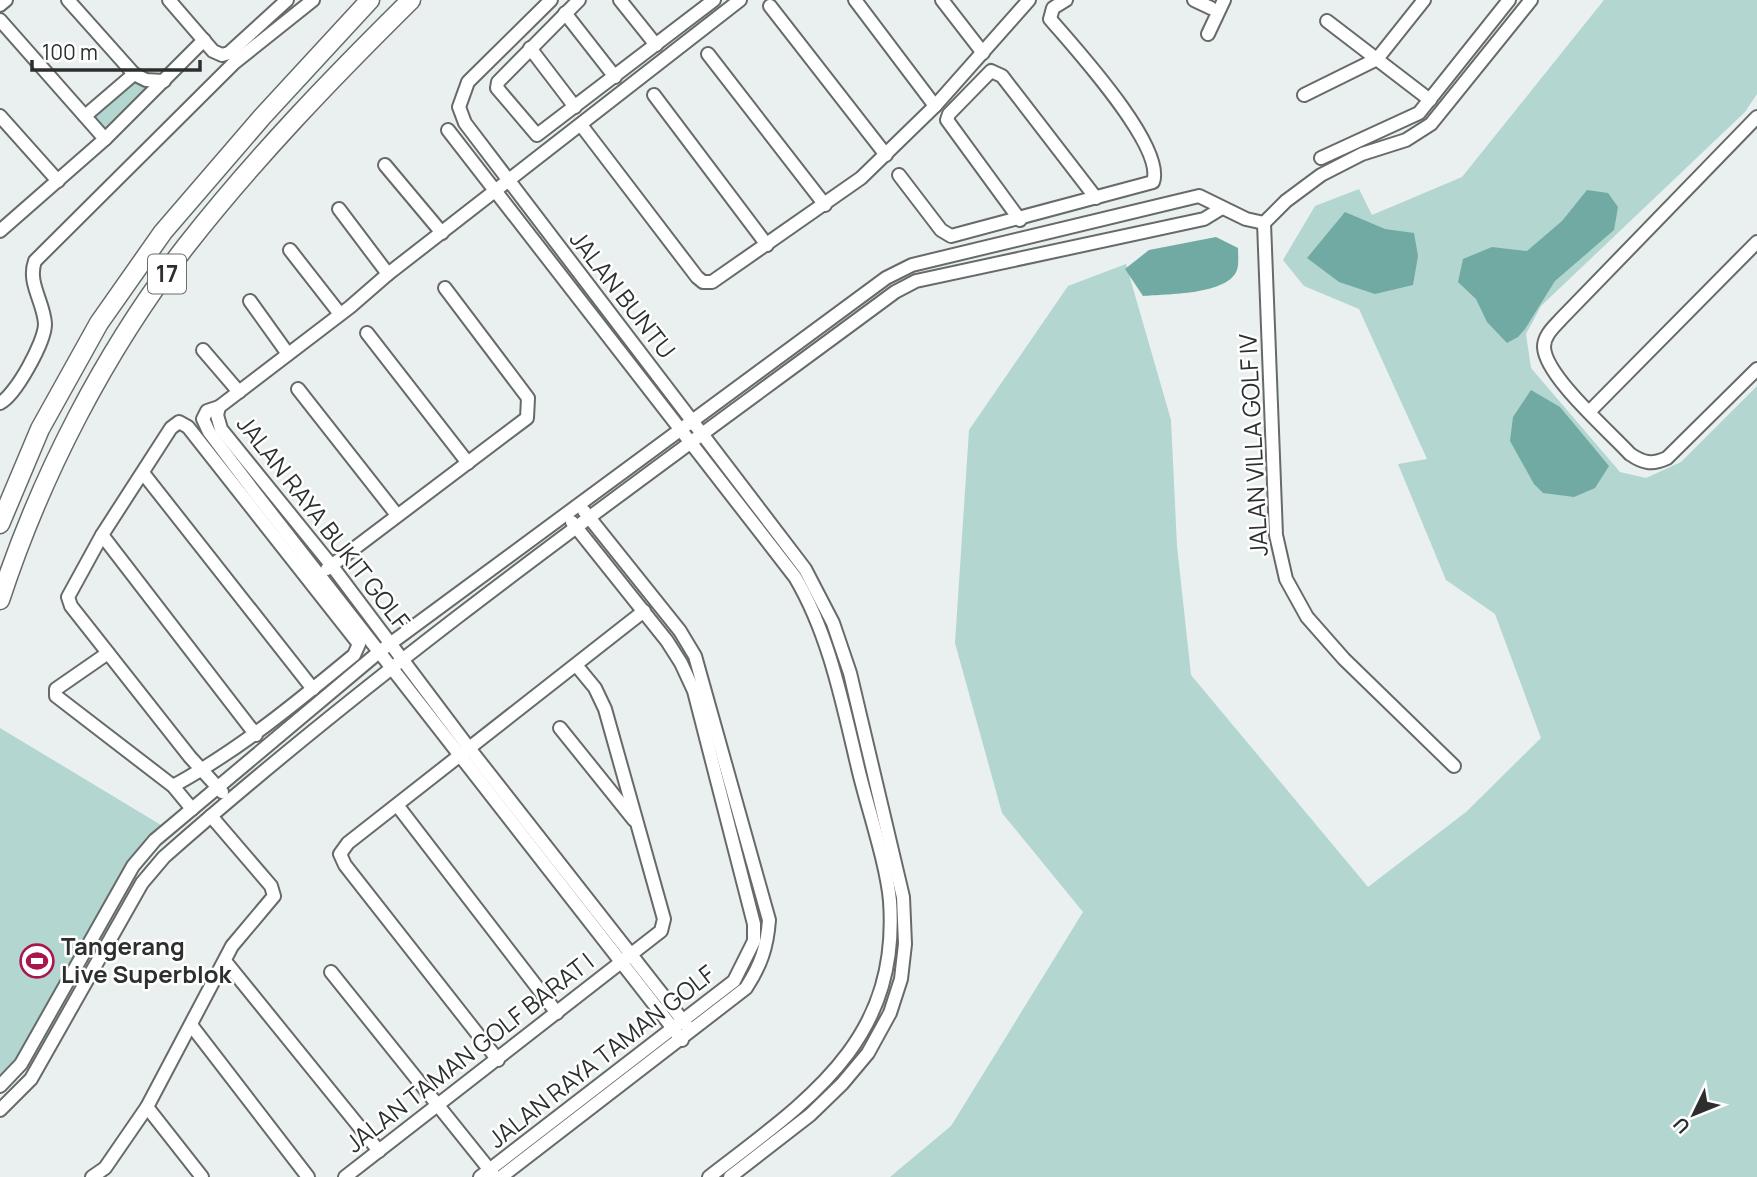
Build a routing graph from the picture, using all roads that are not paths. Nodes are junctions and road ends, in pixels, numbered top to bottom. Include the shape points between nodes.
1 (6, 0) edge
2 (68, 0) edge
3 (169, 0) edge
4 (313, 0) edge
5 (370, 0) edge
6 (411, 0) edge
7 (551, 0) edge
8 (579, 0) edge
9 (620, 0) edge
10 (715, 0) edge
11 (740, 0) edge
12 (855, 0) edge
13 (942, 0) edge
14 (1030, 0) edge
15 (1066, 0) edge
16 (1194, 0) edge
17 (1224, 0) edge
18 (1509, 0) edge
19 (1531, 0) edge
20 (284, 1) edge
21 (1417, 3) edge
22 (700, 4) edge
23 (0, 5) edge
24 (770, 6) dead end
25 (1211, 8) dead end
26 (565, 13) junction
27 (0, 20) edge
28 (1327, 21) dead end
29 (714, 22) junction
30 (1208, 34) dead end
31 (204, 40) junction
32 (656, 46) junction
33 (530, 48) junction
34 (983, 53) junction
35 (708, 54) dead end
36 (1377, 60) junction
37 (134, 74) junction
38 (615, 77) junction
39 (164, 81) junction
40 (654, 95) dead end
41 (1304, 95) dead end
42 (1430, 100) junction
43 (935, 106) junction
44 (575, 107) junction
45 (0, 116) edge
46 (85, 116) junction
47 (1757, 117) edge
48 (581, 125) junction
49 (448, 130) dead end
50 (105, 139) junction
51 (886, 155) junction
52 (1321, 158) dead end
53 (385, 165) dead end
54 (899, 175) dead end
55 (58, 181) junction
56 (508, 181) junction
57 (1125, 190) junction
58 (496, 191) junction
59 (1096, 198) junction
60 (825, 205) junction
61 (1222, 208) junction
62 (339, 209) dead end
63 (1131, 212) junction
64 (5, 217) edge
65 (1020, 220) junction
66 (1264, 223) junction
67 (0, 231) edge
68 (442, 233) junction
69 (1034, 236) junction
70 (1757, 242) edge
71 (767, 245) junction
72 (290, 250) dead end
73 (1038, 255) junction
74 (388, 274) junction
75 (445, 288) dead end
76 (250, 301) dead end
77 (341, 314) junction
78 (367, 333) dead end
79 (203, 350) dead end
80 (288, 354) junction
81 (1757, 369) edge
82 (298, 389) dead end
83 (239, 392) junction
84 (0, 403) edge
85 (219, 407) junction
86 (1590, 411) junction
87 (692, 420) junction
88 (681, 428) junction
89 (703, 434) junction
90 (692, 442) junction
91 (468, 463) junction
92 (143, 473) junction
93 (578, 504) junction
94 (566, 514) junction
95 (397, 515) junction
96 (592, 521) junction
97 (0, 524) edge
98 (577, 528) junction
99 (102, 535) junction
100 (331, 566) junction
101 (634, 573) junction
102 (320, 575) junction
103 (621, 583) junction
104 (652, 596) junction
105 (0, 600) edge
106 (642, 608) junction
107 (390, 644) junction
108 (379, 652) junction
109 (108, 653) junction
110 (397, 664) junction
111 (576, 664) junction
112 (313, 689) junction
113 (560, 728) dead end
114 (256, 735) junction
115 (464, 752) junction
116 (1454, 766) dead end
117 (202, 771) junction
118 (173, 786) junction
119 (218, 788) junction
120 (229, 800) junction
121 (397, 805) junction
122 (192, 809) junction
123 (211, 816) junction
124 (638, 824) junction
125 (626, 959) junction
126 (225, 961) junction
127 (331, 972) dead end
128 (557, 1013) junction
129 (191, 1025) junction
130 (682, 1031) junction
131 (498, 1060) junction
132 (0, 1086) edge
133 (147, 1107) junction
134 (437, 1107) junction
135 (0, 1110) edge
136 (780, 1130) junction
137 (379, 1151) junction
138 (108, 1172) edge
139 (491, 1175) edge
140 (92, 1177) edge
141 (202, 1177) edge
142 (308, 1177) edge
143 (345, 1177) edge
144 (709, 1177) edge
145 (730, 1177) edge

1 - 23 street
2 - 37 street
3 - 31 street
4 - 84 street via 234,63 35,261 32,271 43,313 43,334 14,392
5 - 97 highway, 17 via 163,232 86,346 40,429
6 - 105 highway, 17 via 279,136 186,247 138,316 65,442 15,553
7 - 56 street, JALAN BUNTU via 468,82 459,107 465,123
8 - 26 street
9 - 32 street
10 - 22 street
11 - 29 street
12 - 43 street
13 - 34 street
14 - 34 street
15 - 57 street via 1054,8 1051,19 1135,124 1153,166 1153,182
16 - 25 street
17 - 30 street
18 - 42 street
19 - 66 street via 1431,124 1406,140 1362,154 1321,175
20 - 31 street via 229,53 218,54
21 - 36 street
22 - 29 street
22 - 32 street
24 - 51 street
26 - 33 street
26 - 38 street
27 - 46 street
28 - 36 street
29 - 48 street
31 - 39 street
32 - 38 street
33 - 44 street
33 - 44 street via 497,88 537,135
34 - 43 street
35 - 60 street
36 - 41 street
36 - 42 street
37 - 39 street
37 - 46 street
38 - 44 street
39 - 50 street
40 - 71 street
42 - 52 street via 1417,115
43 - 51 street
45 - 55 street
46 - 50 street
47 - 86 street via 1547,335 1544,346 1554,372
48 - 56 street
48 - 71 street via 703,282 712,282
49 - 58 street, JALAN BUNTU
50 - 55 street
51 - 60 street
53 - 68 street
54 - 65 street via 948,236
55 - 64 street
56 - 58 street
56 - 87 street, JALAN BUNTU
57 - 59 street
57 - 63 street
58 - 68 street
58 - 88 street, JALAN BUNTU
59 - 65 street
59 - 65 street via 1002,76 991,71 947,120
60 - 71 street
61 - 63 street via 1199,196
61 - 66 street
61 - 73 street via 1203,219
62 - 74 street
63 - 69 street
64 - 67 street
66 - 116 street, JALAN VILLA GOLF IV via 1276,535 1286,579 1307,617 1344,659
68 - 74 street
69 - 73 street
69 - 87 street via 899,270
70 - 86 street
72 - 77 street
73 - 89 street via 916,281
74 - 77 street
75 - 91 street via 530,405 522,424
76 - 80 street
77 - 80 street
78 - 91 street
79 - 83 street
80 - 83 street
81 - 86 street via 1667,458 1656,463 1630,454
82 - 95 street
83 - 85 street
85 - 100 street, JALAN RAYA BUKIT GOLF via 221,429
85 - 102 street, JALAN RAYA BUKIT GOLF via 204,415 209,432
87 - 88 street
87 - 89 street, JALAN BUNTU
88 - 90 street, JALAN BUNTU
88 - 93 street
89 - 90 street
89 - 136 street, JALAN BUNTU via 805,569 833,622 850,673 903,897 905,944 901,979 890,1013 868,1053 842,1084
90 - 96 street
90 - 136 street, JALAN BUNTU via 795,577 821,629 890,899 887,974 875,1008 833,1075
91 - 95 street
92 - 99 street
92 - 112 street
92 - 112 street via 171,428 183,423 358,640 357,652
93 - 94 street
93 - 96 street, JALAN RAYA TAMAN GOLF
94 - 98 street, JALAN RAYA TAMAN GOLF
94 - 107 street
95 - 100 street
96 - 98 street
96 - 101 street, JALAN RAYA TAMAN GOLF
98 - 103 street, JALAN RAYA TAMAN GOLF
98 - 110 street
99 - 109 street via 68,597
99 - 114 street
100 - 102 street
100 - 107 street, JALAN RAYA BUKIT GOLF
101 - 103 street
101 - 104 street, JALAN RAYA TAMAN GOLF
102 - 108 street, JALAN RAYA BUKIT GOLF
103 - 106 street, JALAN RAYA TAMAN GOLF
104 - 106 street
104 - 130 street, JALAN RAYA TAMAN GOLF via 695,656 769,920 761,966 746,988
106 - 111 street
106 - 130 street, JALAN RAYA TAMAN GOLF via 674,652 694,691 754,924 754,941 734,981
107 - 108 street
107 - 110 street, JALAN RAYA BUKIT GOLF
108 - 110 street, JALAN RAYA BUKIT GOLF
108 - 119 street
109 - 117 street
109 - 118 street via 56,689 55,695
110 - 115 street, JALAN RAYA BUKIT GOLF
110 - 120 street
111 - 115 street
111 - 124 street via 605,709
112 - 114 street
113 - 124 street
114 - 117 street
115 - 121 street
115 - 125 street, JALAN RAYA BUKIT GOLF
117 - 118 street
117 - 119 street
118 - 122 street
119 - 120 street
119 - 122 street
120 - 123 street
121 - 128 street
121 - 131 street via 340,854
122 - 132 street via 138,858 21,1064
123 - 126 street via 274,893
123 - 135 street via 142,883 31,1079
124 - 125 street, JALAN TAMAN GOLF BARAT I via 664,919 661,930
125 - 128 street, JALAN TAMAN GOLF BARAT I
125 - 130 street, JALAN RAYA BUKIT GOLF
126 - 129 street
126 - 137 street
127 - 134 street
128 - 131 street, JALAN TAMAN GOLF BARAT I
129 - 133 street
129 - 142 street
130 - 139 street, JALAN RAYA TAMAN GOLF
131 - 134 street, JALAN TAMAN GOLF BARAT I
133 - 138 street
133 - 141 street
134 - 137 street, JALAN TAMAN GOLF BARAT I
134 - 139 street
136 - 144 street
136 - 145 street
137 - 143 street, JALAN TAMAN GOLF BARAT I
138 - 140 street

